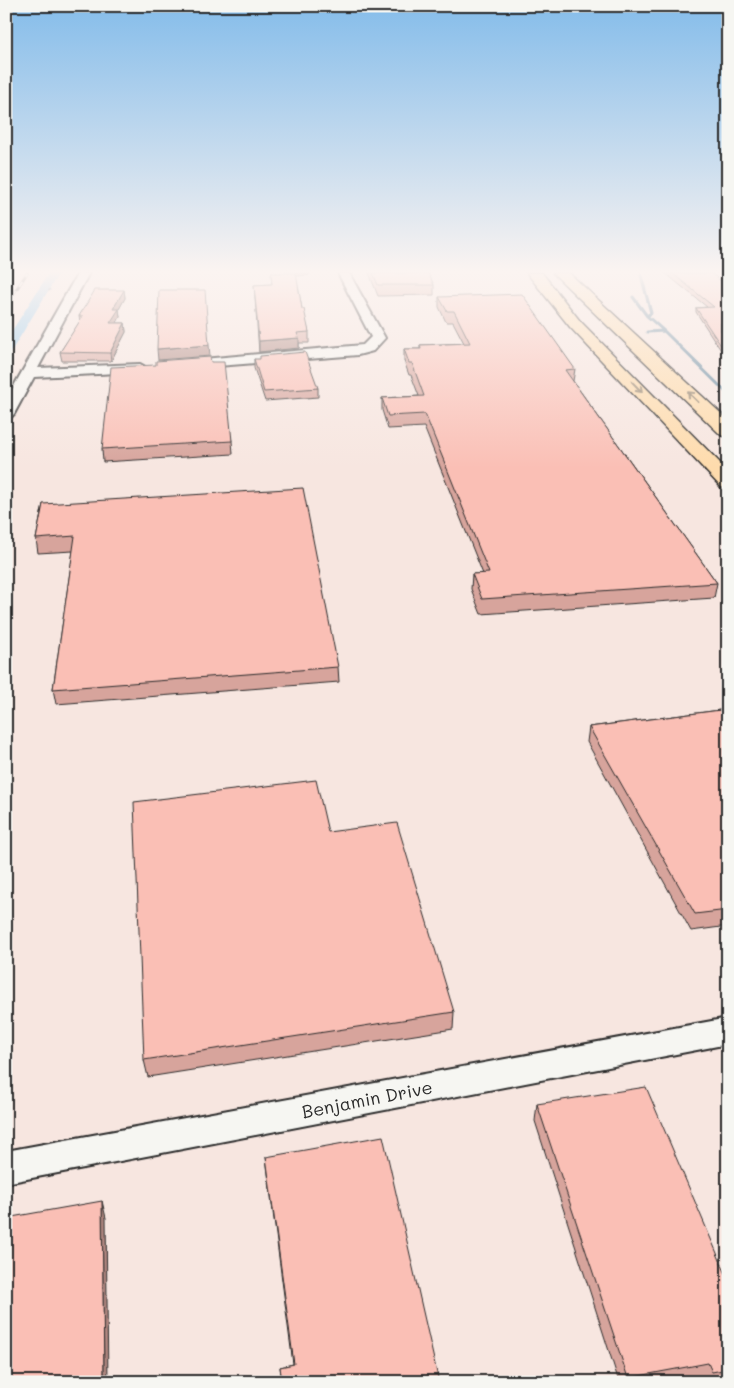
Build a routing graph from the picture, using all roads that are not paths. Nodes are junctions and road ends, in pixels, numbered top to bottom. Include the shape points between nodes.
1 (48, 338) edge
2 (378, 338) edge
3 (588, 338) edge
4 (630, 338) edge
5 (29, 373) junction
6 (6, 414) edge
7 (728, 431) edge
8 (728, 483) edge
9 (728, 1031) edge
10 (6, 1167) edge

1 - 5 street
2 - 5 street via 364,349 99,371
3 -> 8 highway
7 -> 4 highway
5 - 6 street
9 - 10 street, Benjamin Drive

